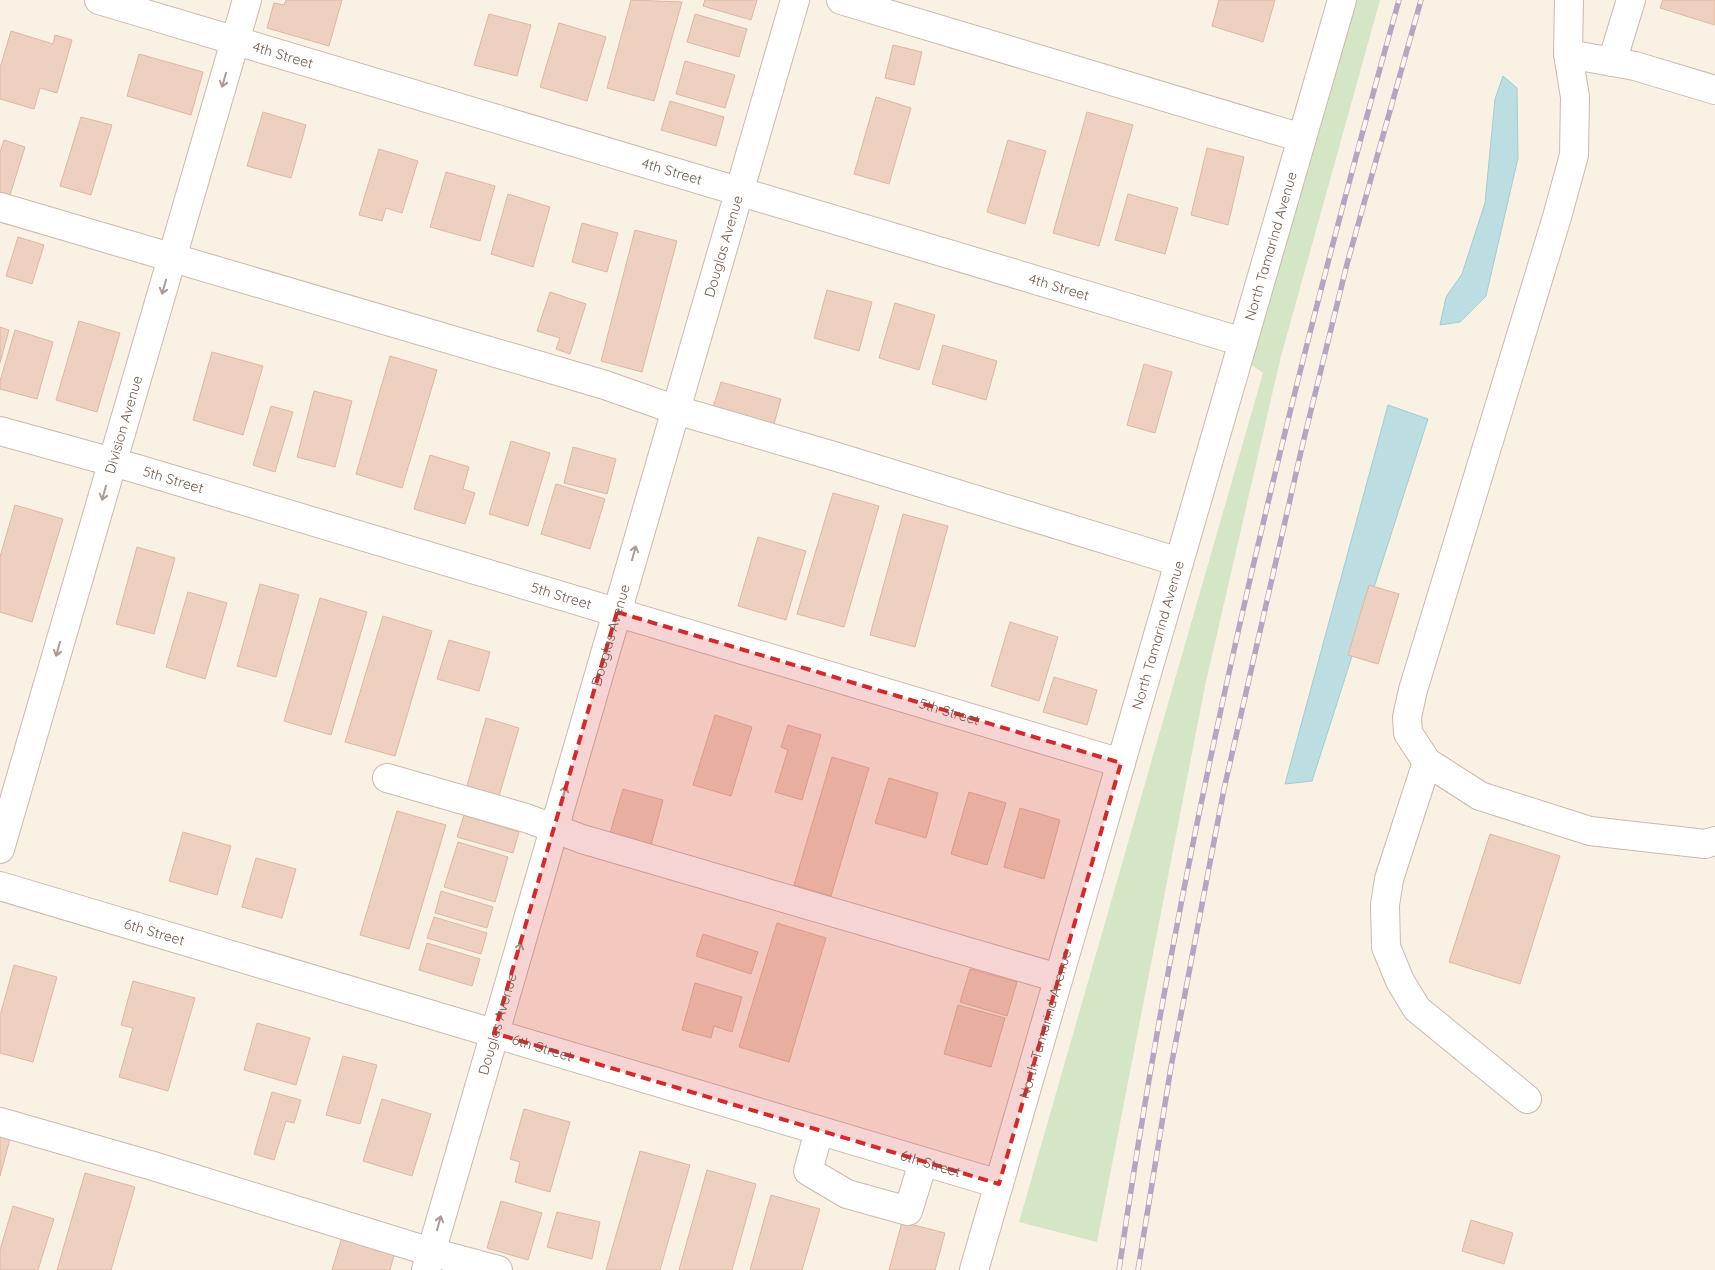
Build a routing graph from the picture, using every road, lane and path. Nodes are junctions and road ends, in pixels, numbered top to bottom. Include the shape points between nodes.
1 (99, 0) edge
2 (247, 0) edge
3 (795, 0) edge
4 (841, 0) edge
5 (1342, 0) edge
6 (1569, 0) edge
7 (1630, 0) edge
8 (235, 41) junction
9 (1568, 54) junction
10 (1612, 62) junction
11 (1715, 90) edge
12 (1302, 138) junction
13 (739, 191) junction
14 (0, 206) edge
15 (172, 258) junction
16 (1243, 342) junction
17 (676, 410) junction
18 (0, 431) edge
19 (113, 462) junction
20 (1179, 562) junction
21 (617, 612) junction
22 (1121, 762) junction
23 (1427, 762) junction
24 (387, 778) dead end
25 (554, 828) junction
26 (1715, 841) edge
27 (0, 849) edge
28 (0, 886) edge
29 (1058, 978) junction
30 (494, 1033) junction
31 (1527, 1099) dead end
32 (0, 1122) edge
33 (819, 1131) junction
34 (923, 1163) junction
35 (999, 1184) junction
36 (428, 1261) edge
37 (977, 1269) edge
38 (498, 1270) edge

1 - 8 street, 4th Street
2 - 8 street, Division Avenue
3 - 13 street, Douglas Avenue
4 - 12 street
5 - 12 street, North Tamarind Avenue
6 - 9 street
7 - 10 street
8 - 13 street, 4th Street
8 -> 15 street, Division Avenue
9 - 10 street
9 - 23 street via 1575,97 1574,155 1406,717 1408,732
10 - 11 street
12 - 16 street, North Tamarind Avenue
13 - 16 street, 4th Street
13 - 17 street, Douglas Avenue
14 - 15 street
15 - 17 street via 605,385
15 -> 19 street, Division Avenue
16 - 20 street, North Tamarind Avenue
17 - 20 street
21 -> 17 street, Douglas Avenue
18 - 19 street, 5th Street
19 - 21 street, 5th Street
19 -> 27 street, Division Avenue
20 - 22 street, North Tamarind Avenue
21 - 22 street, 5th Street
25 -> 21 street, Douglas Avenue
22 - 29 street, North Tamarind Avenue
23 - 26 street via 1480,796 1590,831 1705,844
23 - 31 street via 1389,879 1385,905 1386,947 1400,981 1417,1009
24 - 25 street
25 - 29 street via 582,839
30 -> 25 street, Douglas Avenue
28 - 30 street, 6th Street
29 - 35 street, North Tamarind Avenue
30 - 33 street, 6th Street
36 -> 30 street, Douglas Avenue
32 - 36 street via 153,1166
33 - 34 street, 6th Street
33 - 34 street via 808,1171 847,1194 908,1210
34 - 35 street, 6th Street
35 - 37 street, North Tamarind Avenue
36 - 38 street

